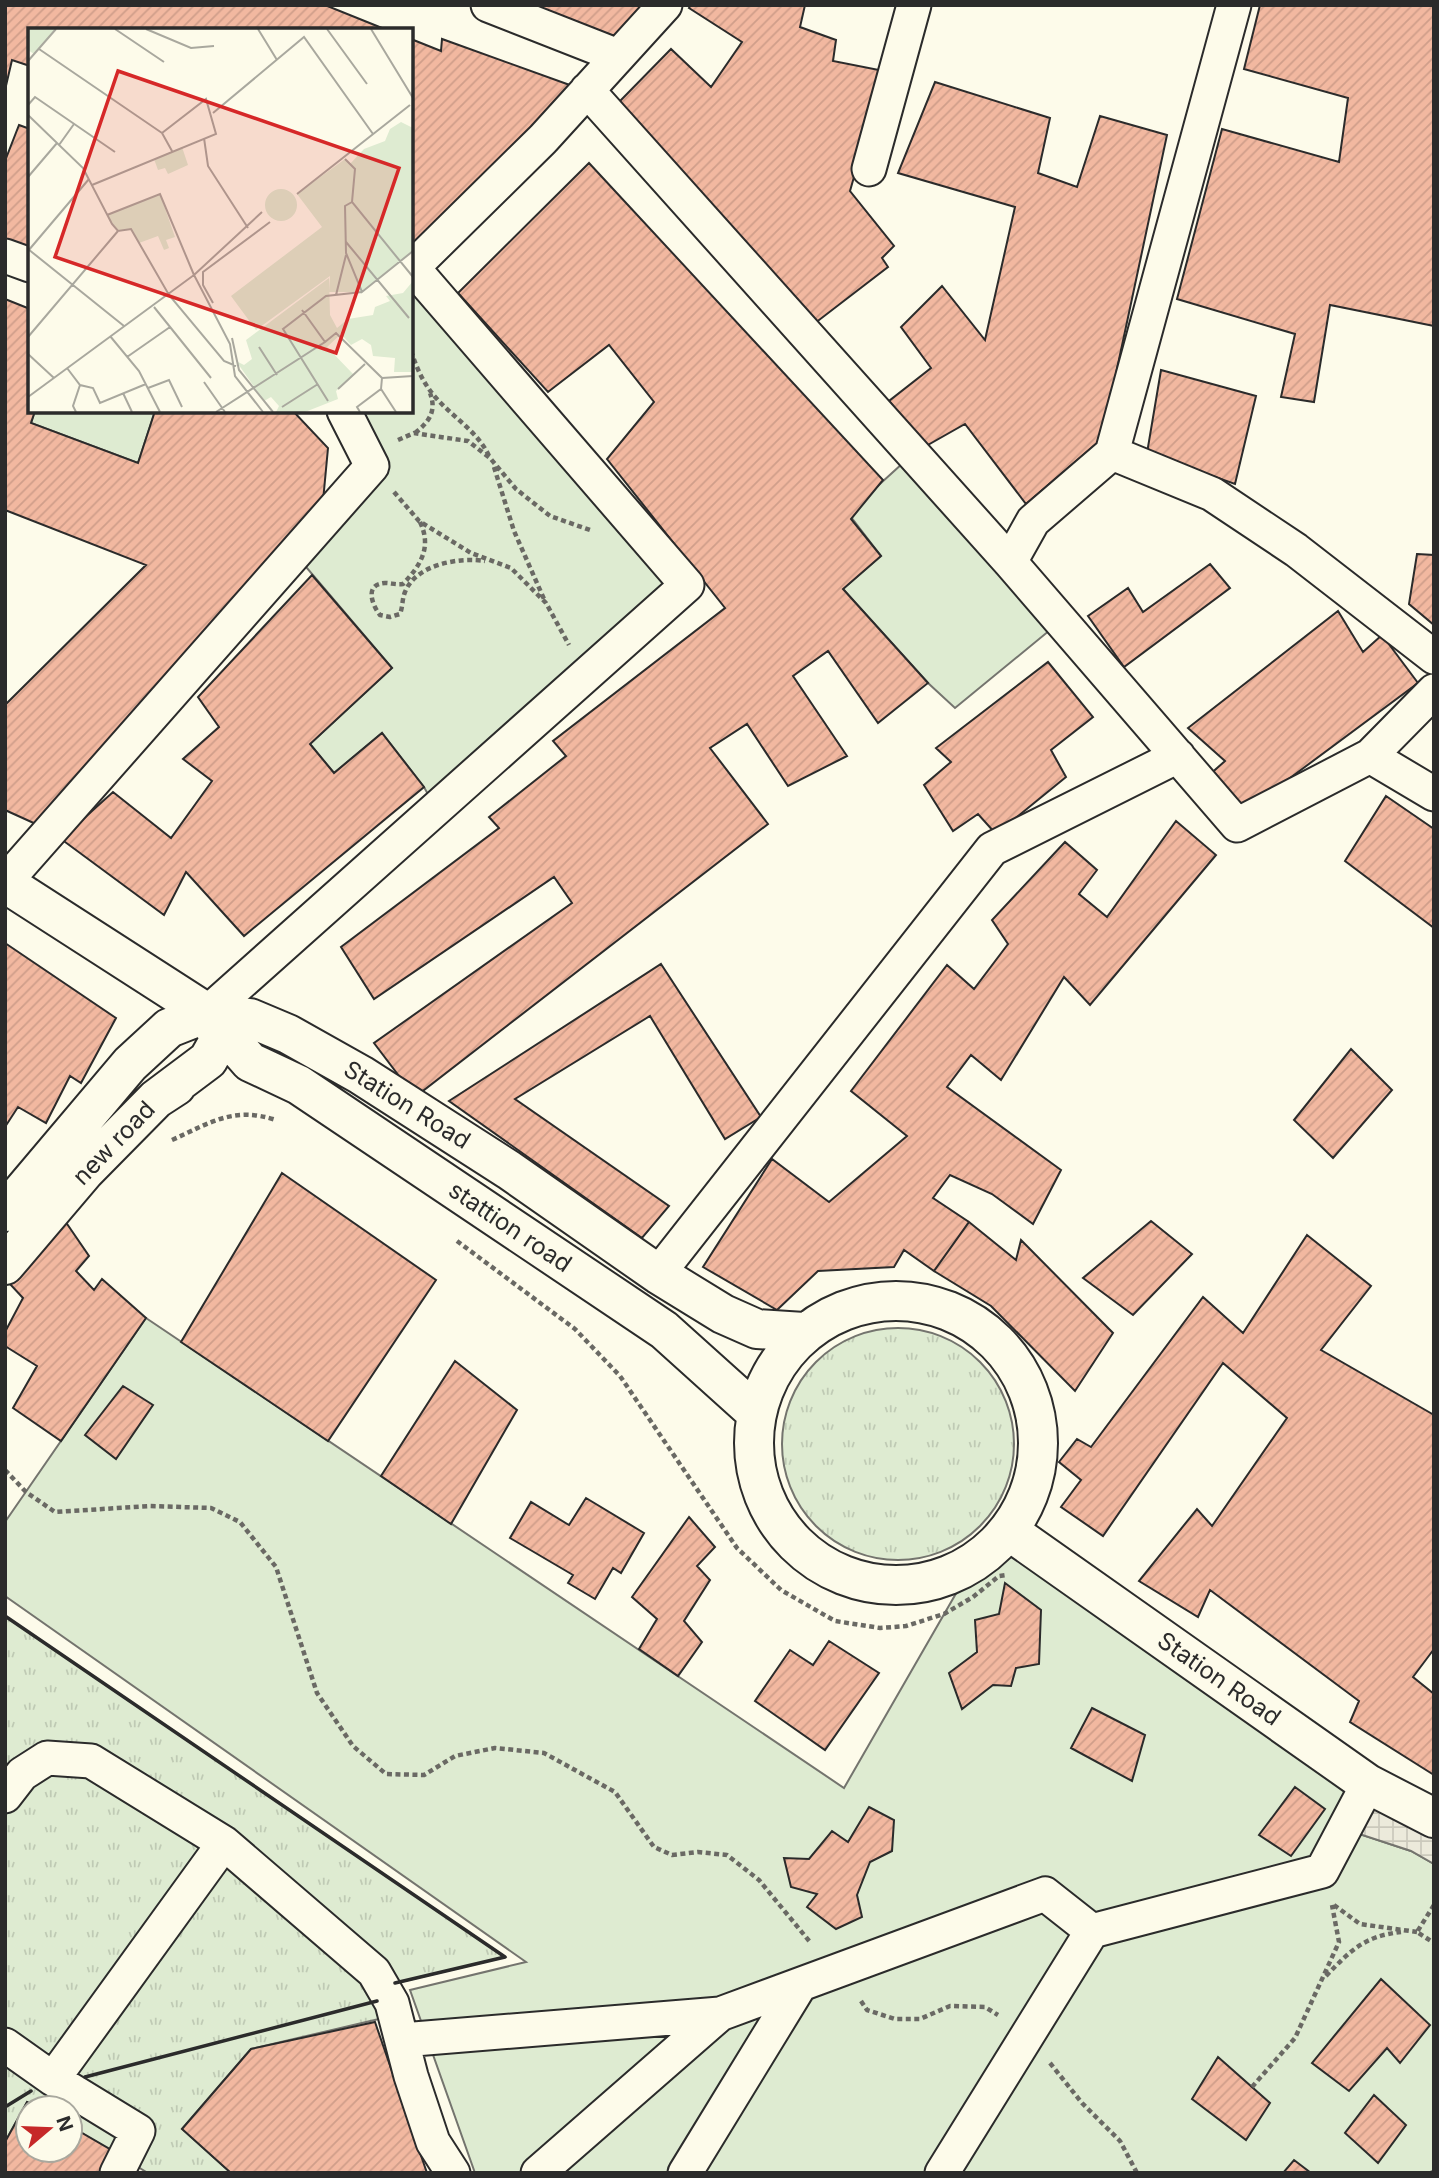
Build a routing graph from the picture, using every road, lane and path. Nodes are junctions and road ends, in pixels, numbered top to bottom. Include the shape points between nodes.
1 (488, 5) edge
2 (665, 5) edge
3 (914, 5) edge
4 (1234, 5) edge
5 (618, 56) junction
6 (587, 90) junction
7 (869, 169) dead end
8 (5, 256) edge
9 (28, 264) edge
10 (413, 267) edge
11 (413, 269) edge
12 (413, 357) edge
13 (427, 386) junction
14 (345, 413) edge
15 (414, 433) junction
16 (1112, 453) junction
17 (490, 458) junction
18 (372, 466) junction
19 (631, 520) junction
20 (419, 521) junction
21 (495, 562) junction
22 (1010, 562) junction
23 (546, 603) junction
24 (1434, 657) edge
25 (582, 678) junction
26 (1434, 691) edge
27 (1178, 755) junction
28 (1370, 756) junction
29 (1434, 794) edge
30 (5, 882) edge
31 (208, 1013) junction
32 (250, 1062) junction
33 (156, 1099) junction
34 (284, 1122) dead end
35 (165, 1142) dead end
36 (5, 1212) edge
37 (452, 1238) dead end
38 (5, 1265) edge
39 (658, 1274) junction
40 (804, 1332) junction
41 (755, 1412) junction
42 (5, 1470) edge
43 (1009, 1531) junction
44 (1016, 1577) dead end
45 (1368, 1784) junction
46 (5, 1796) edge
47 (1434, 1818) edge
48 (224, 1843) junction
49 (1322, 1871) junction
50 (1332, 1904) junction
51 (1434, 1905) edge
52 (1092, 1931) junction
53 (1408, 1931) junction
54 (1417, 1933) junction
55 (1434, 1943) edge
56 (840, 1970) junction
57 (1323, 1979) junction
58 (800, 1985) junction
59 (720, 2014) junction
60 (402, 2040) junction
61 (5, 2045) edge
62 (53, 2079) junction
63 (1252, 2087) dead end
64 (117, 2173) edge
65 (453, 2173) edge
66 (538, 2173) edge
67 (685, 2173) edge
68 (942, 2173) edge

1 - 5 street
2 - 5 street
3 - 7 street
4 - 16 street
5 - 6 street
6 - 10 street
6 - 22 street
8 - 9 street
11 - 19 street
12 - 13 path
13 - 15 path via 433,403 431,415
13 - 17 path
14 - 18 street
15 - 17 path via 468,441
15 - 18 path via 387,445
16 - 22 street via 1033,521
16 - 24 street via 1212,494 1296,550
17 - 19 path via 516,489 550,516 590,530 616,531
17 - 23 path via 514,531
18 - 20 path
18 - 30 street
19 - 25 street via 687,585
20 - 21 path via 471,554
20 - 21 path via 426,534 426,552 402,584 378,584 372,589 373,606 380,615 400,614 405,590 428,569 450,561
21 - 23 path via 511,568
22 - 27 street
23 - 25 path
25 - 31 street
26 - 28 street
27 - 28 street via 1237,825
27 - 39 street via 992,849
28 - 29 street
30 - 31 main road, Station Road
31 - 32 main road
31 - 33 main road via 219,1039 208,1060
31 - 36 main road, new road via 169,1028 130,1064
31 - 39 main road, Station Road via 250,1018 362,1075
32 - 33 main road, new road via 202,1070
32 - 41 main road, stattion road via 299,1085 663,1330
33 - 38 main road, new road via 85,1171
34 - 35 path via 258,1114 229,1115
37 - 44 path via 575,1329 620,1376 737,1548 781,1590 835,1622 880,1628 906,1626 944,1614 999,1576
39 - 40 main road, Station Road via 757,1329
40 - 41 main road
40 - 43 main road via 844,1308 889,1299 935,1304 977,1324 1010,1357 1031,1398 1039,1444 1031,1490
41 - 43 main road via 753,1460 766,1506 795,1545 834,1573 881,1586 929,1583 973,1563
42 - 56 path via 55,1512 150,1506 211,1508 240,1522 276,1567 317,1693 353,1746 386,1774 424,1775 455,1756 495,1748 544,1753 614,1792 654,1847 672,1855 727,1856 759,1880 821,1955
43 - 45 main road, Station Road
45 - 47 main road, Station Road
45 - 49 street
46 - 48 street via 22,1774 47,1758 92,1761
48 - 60 street via 374,1972 392,2003
48 - 62 street
49 - 50 path
49 - 52 street
50 - 53 path via 1360,1924
50 - 57 path via 1339,1942
51 - 54 path
52 - 56 street via 1045,1894
52 - 68 street
53 - 54 path
53 - 57 path via 1385,1934 1354,1947
54 - 55 path
56 - 58 street
57 - 63 path via 1295,2038
58 - 59 street
58 - 67 street
59 - 60 street
59 - 66 street
60 - 65 street via 433,2142
61 - 62 street
62 - 64 street via 138,2131

